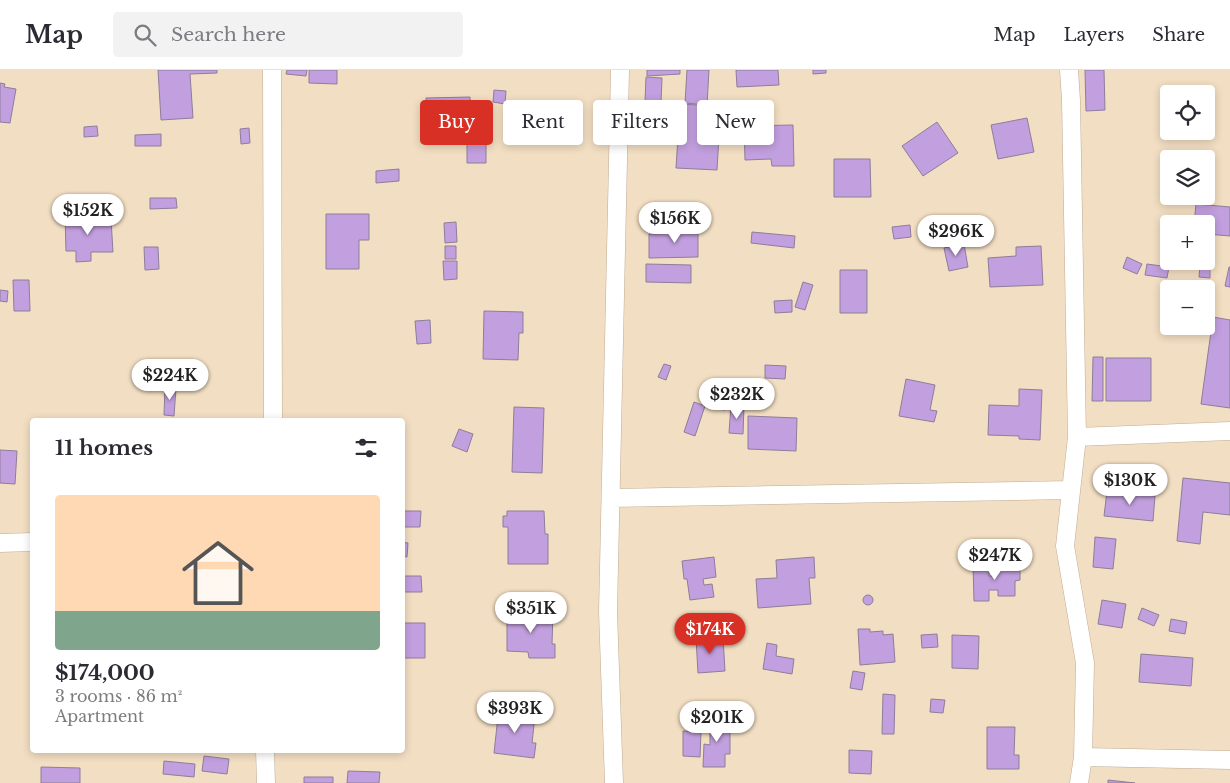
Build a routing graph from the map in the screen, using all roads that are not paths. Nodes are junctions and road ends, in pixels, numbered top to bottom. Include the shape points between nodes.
1 (272, 70) edge
2 (620, 70) edge
3 (1068, 70) edge
4 (273, 418) edge
5 (1230, 431) edge
6 (1077, 437) junction
7 (1070, 490) junction
8 (612, 498) junction
9 (30, 542) edge
10 (0, 543) edge
11 (265, 753) edge
12 (1083, 757) junction
13 (1230, 760) edge
14 (266, 783) edge
15 (614, 783) edge
16 (1079, 783) edge

1 - 4 street
2 - 8 street
3 - 6 street
5 - 6 street
6 - 7 street
7 - 8 street
7 - 12 street via 1065,546 1084,663
8 - 15 street via 608,612
9 - 10 street
11 - 14 street
12 - 13 street
12 - 16 street

